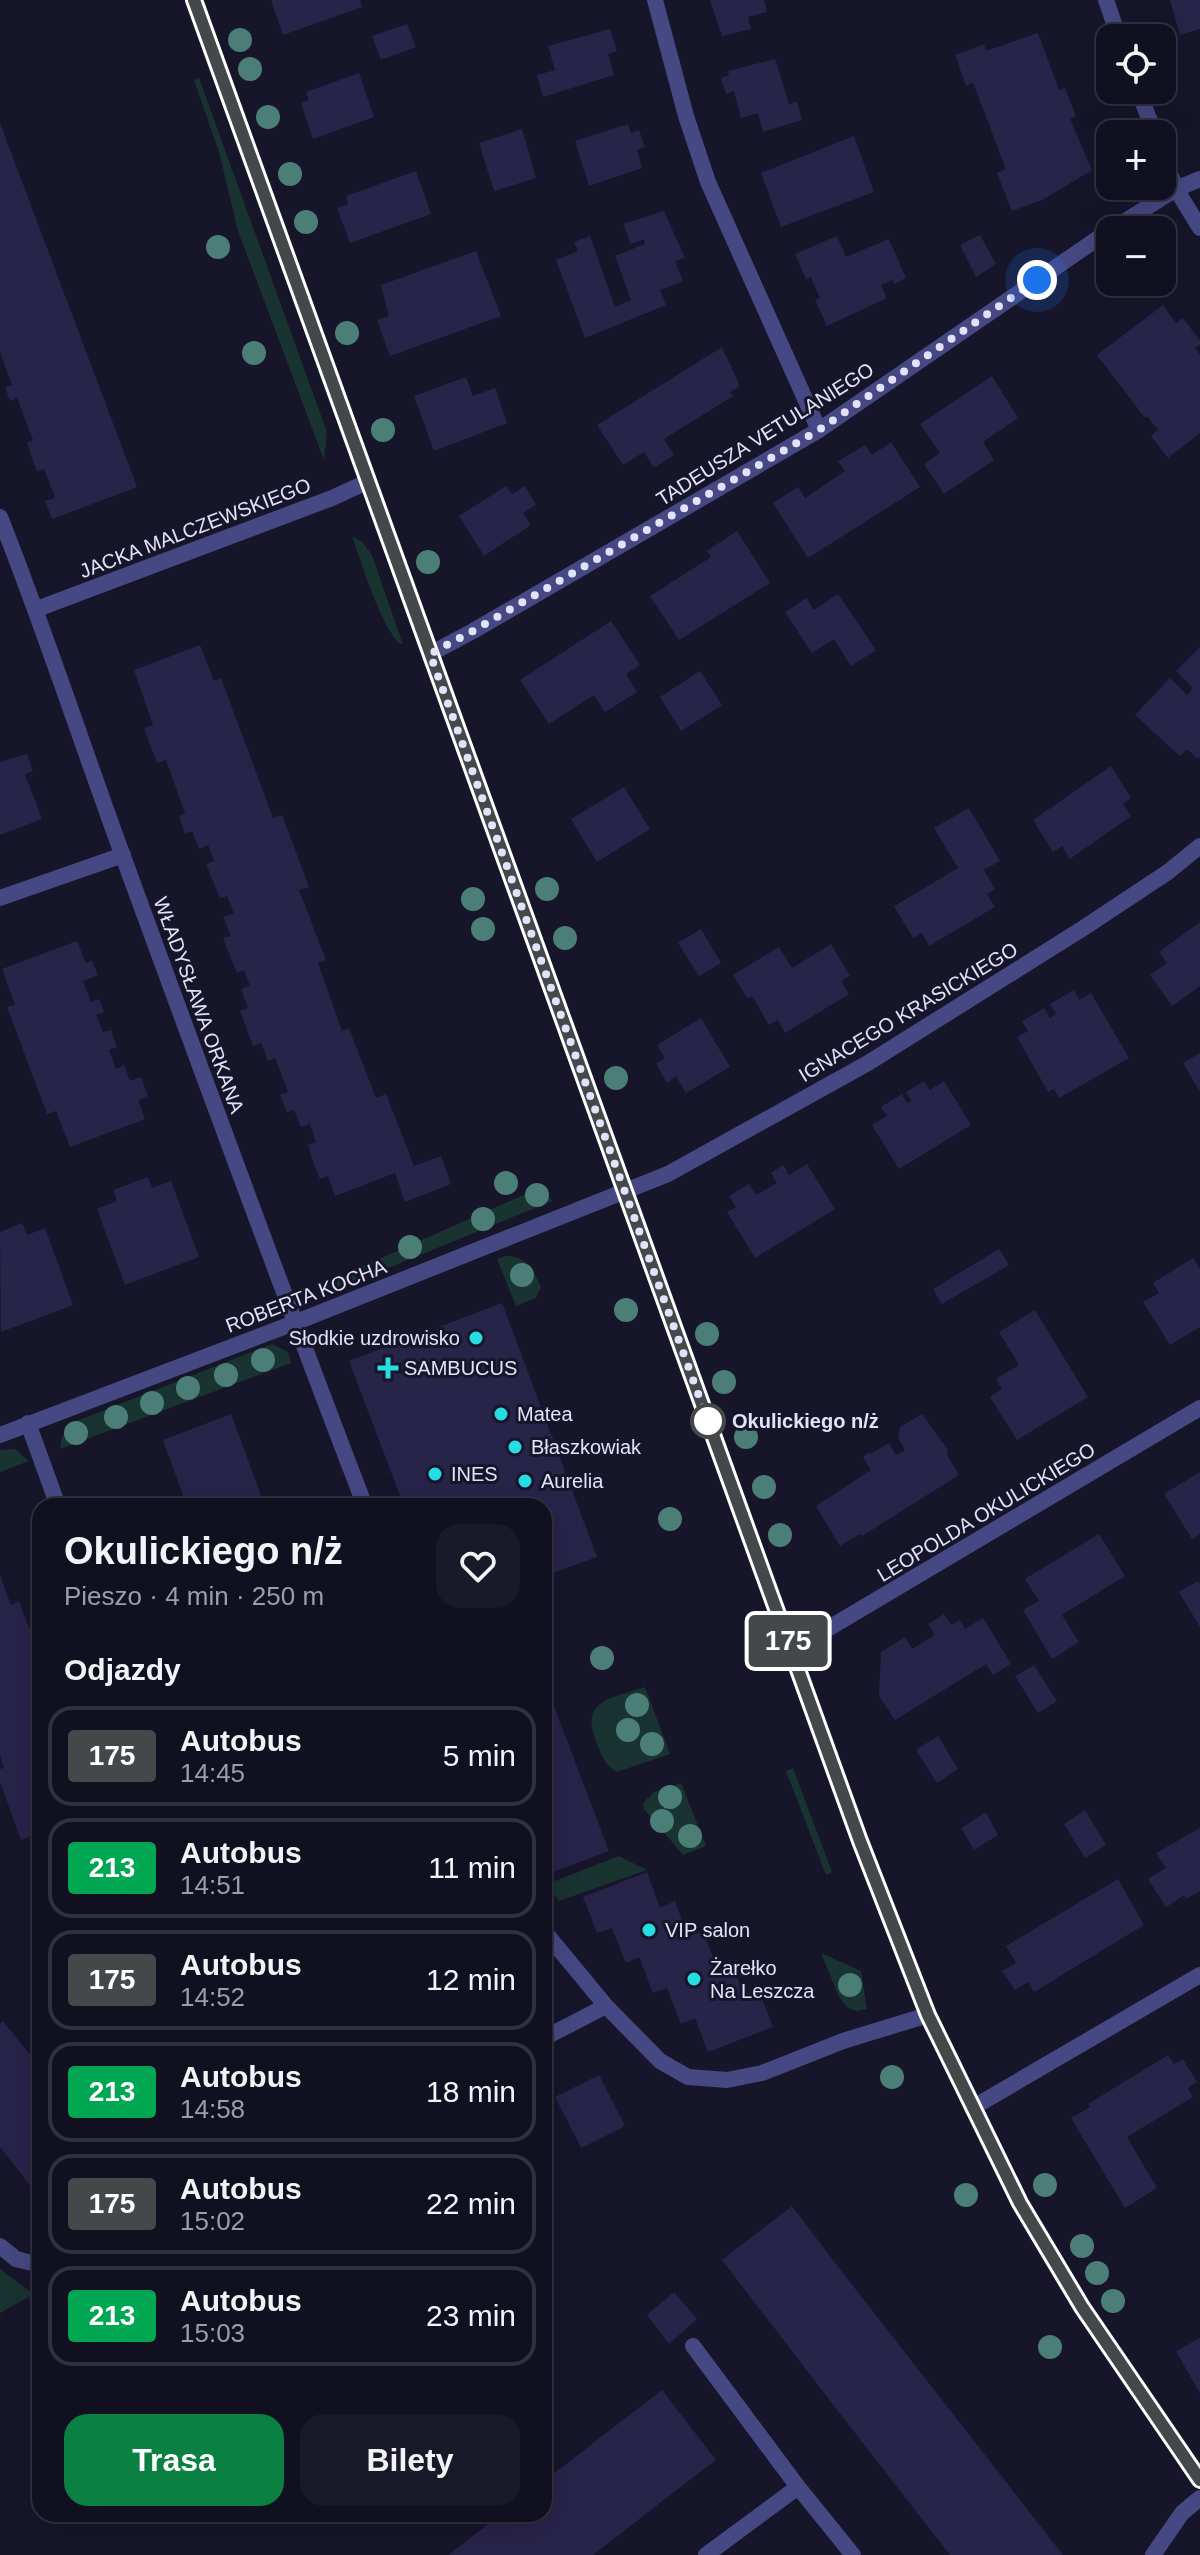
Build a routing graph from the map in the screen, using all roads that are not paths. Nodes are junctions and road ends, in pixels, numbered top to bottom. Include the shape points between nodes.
1 (194, 0) edge
2 (655, 0) edge
3 (1106, 0) edge
4 (1114, 24) edge
5 (1200, 179) edge
6 (1176, 189) joint
7 (1158, 200) edge
8 (1133, 216) edge
9 (1200, 228) edge
10 (1096, 240) edge
11 (819, 430) junction
12 (367, 482) junction
13 (0, 517) edge
14 (37, 609) junction
15 (430, 654) junction
16 (1200, 846) edge
17 (123, 855) junction
18 (0, 898) edge
19 (625, 1192) junction
20 (294, 1323) junction
21 (1200, 1408) edge
22 (28, 1423) junction
23 (0, 1435) edge
24 (55, 1498) edge
25 (362, 1498) edge
26 (789, 1645) junction
27 (552, 1941) edge
28 (1200, 1975) edge
29 (606, 2006) junction
30 (928, 2015) junction
31 (552, 2034) edge
32 (972, 2108) junction
33 (0, 2246) edge
34 (32, 2263) edge
35 (693, 2346) dead end
36 (1200, 2480) edge
37 (798, 2487) junction
38 (1200, 2498) edge
39 (706, 2555) edge
40 (853, 2555) edge
41 (1153, 2555) edge

1 - 12 street
2 - 11 street via 708,182
3 - 4 street
5 - 6 street, TADEUSZA VETULANIEGO
6 - 9 street
7 - 8 street, TADEUSZA VETULANIEGO
10 - 11 street, TADEUSZA VETULANIEGO
11 - 15 street, TADEUSZA VETULANIEGO
12 - 14 street, JACKA MALCZEWSKIEGO
12 - 15 street
13 - 14 street, WŁADYSŁAWA ORKANA
14 - 17 street, WŁADYSŁAWA ORKANA
15 - 19 street
16 - 19 street, IGNACEGO KRASICKIEGO via 1094,921 868,1063 668,1174
17 - 18 street
17 - 20 street, WŁADYSŁAWA ORKANA
19 - 20 street, ROBERTA KOCHA
19 - 26 street
20 - 22 street, ROBERTA KOCHA
20 - 25 street, WŁADYSŁAWA ORKANA
21 - 26 street, LEOPOLDA OKULICKIEGO via 829,1628
22 - 23 street, ROBERTA KOCHA
22 - 24 street
26 - 30 street
27 - 29 street
28 - 32 street
29 - 30 street via 660,2061 688,2077 727,2080 762,2073
29 - 31 street
30 - 32 street
32 - 36 street via 1082,2307
33 - 34 street
35 - 37 street
37 - 39 street
37 - 40 street
38 - 41 street via 1182,2513

